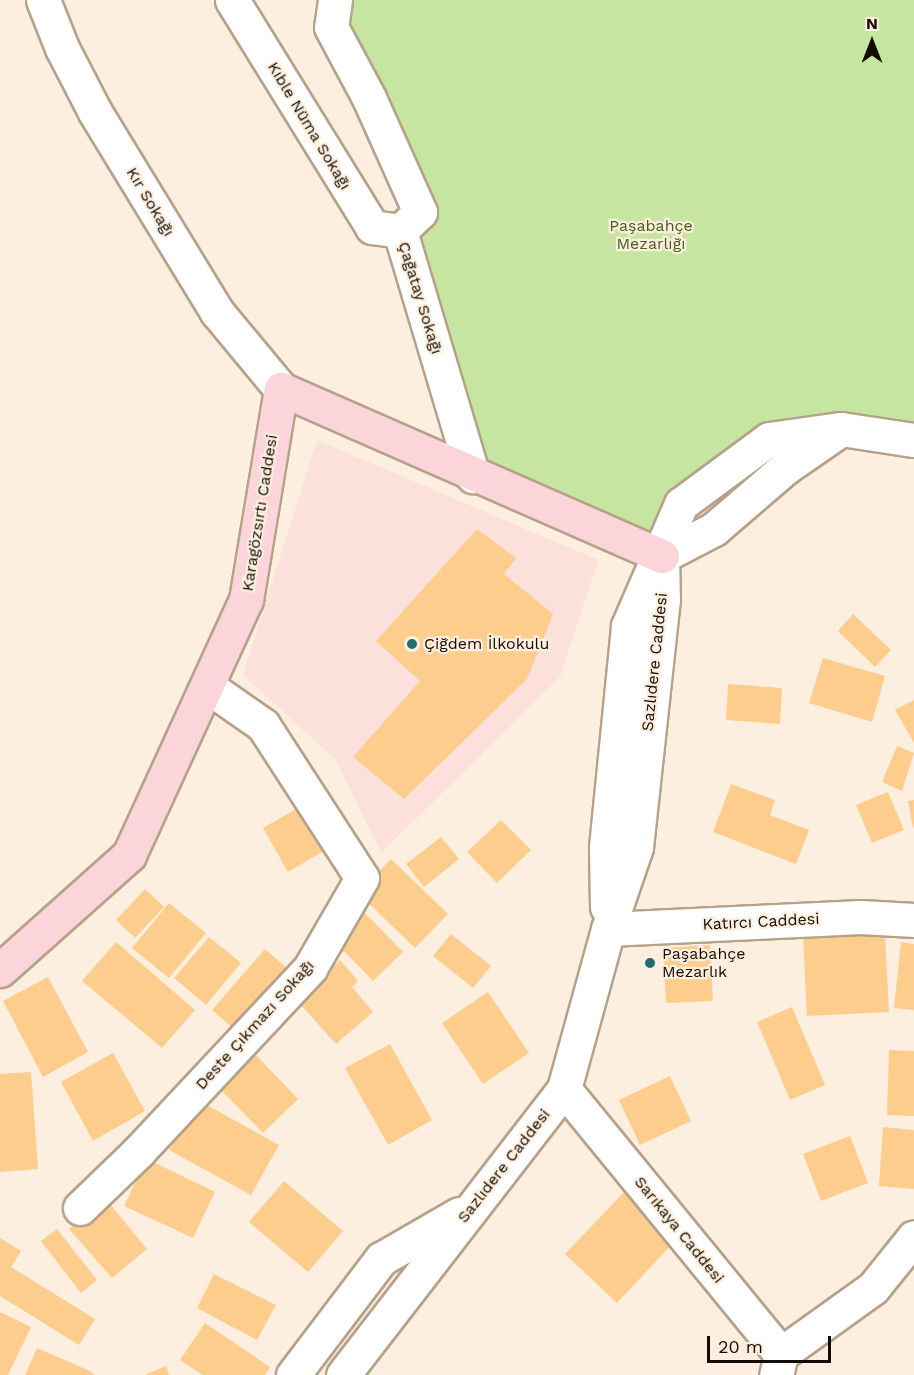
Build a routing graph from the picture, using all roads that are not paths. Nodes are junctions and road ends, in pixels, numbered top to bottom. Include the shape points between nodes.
1 (43, 0) edge
2 (232, 0) edge
3 (335, 0) edge
4 (400, 231) junction
5 (281, 389) junction
6 (914, 440) edge
7 (473, 476) junction
8 (662, 556) junction
9 (207, 686) junction
10 (914, 920) edge
11 (608, 929) junction
12 (0, 970) edge
13 (564, 1089) junction
14 (474, 1206) junction
15 (80, 1208) dead end
16 (914, 1238) edge
17 (778, 1364) edge
18 (293, 1375) edge
19 (343, 1375) edge

1 - 5 street, Kır Sokağı via 62,48 113,142 217,312
2 - 4 street, Kıble Nüma Sokağı via 372,227
3 - 4 street, Çağatay Sokağı via 331,27 369,98 420,212
4 - 7 street, Çağatay Sokağı
5 - 7 street
5 - 9 street, Karagözsırtı Caddesi via 246,600
6 - 8 street via 841,429 769,439 681,504
7 - 8 street
8 - 11 street, Sazlıdere Caddesi via 663,600 636,847
9 - 12 street, Karagözsırtı Caddesi via 129,855
9 - 15 street, Deste Çıkmazı Sokağı via 263,725 362,878 310,968 138,1152
10 - 11 street, Katırcı Caddesi via 861,917
11 - 13 street, Sazlıdere Caddesi
13 - 14 street, Sazlıdere Caddesi
13 - 17 street, Sarıkaya Caddesi
14 - 18 street via 381,1259
14 - 19 street, Sazlıdere Caddesi
16 - 17 street via 873,1288

